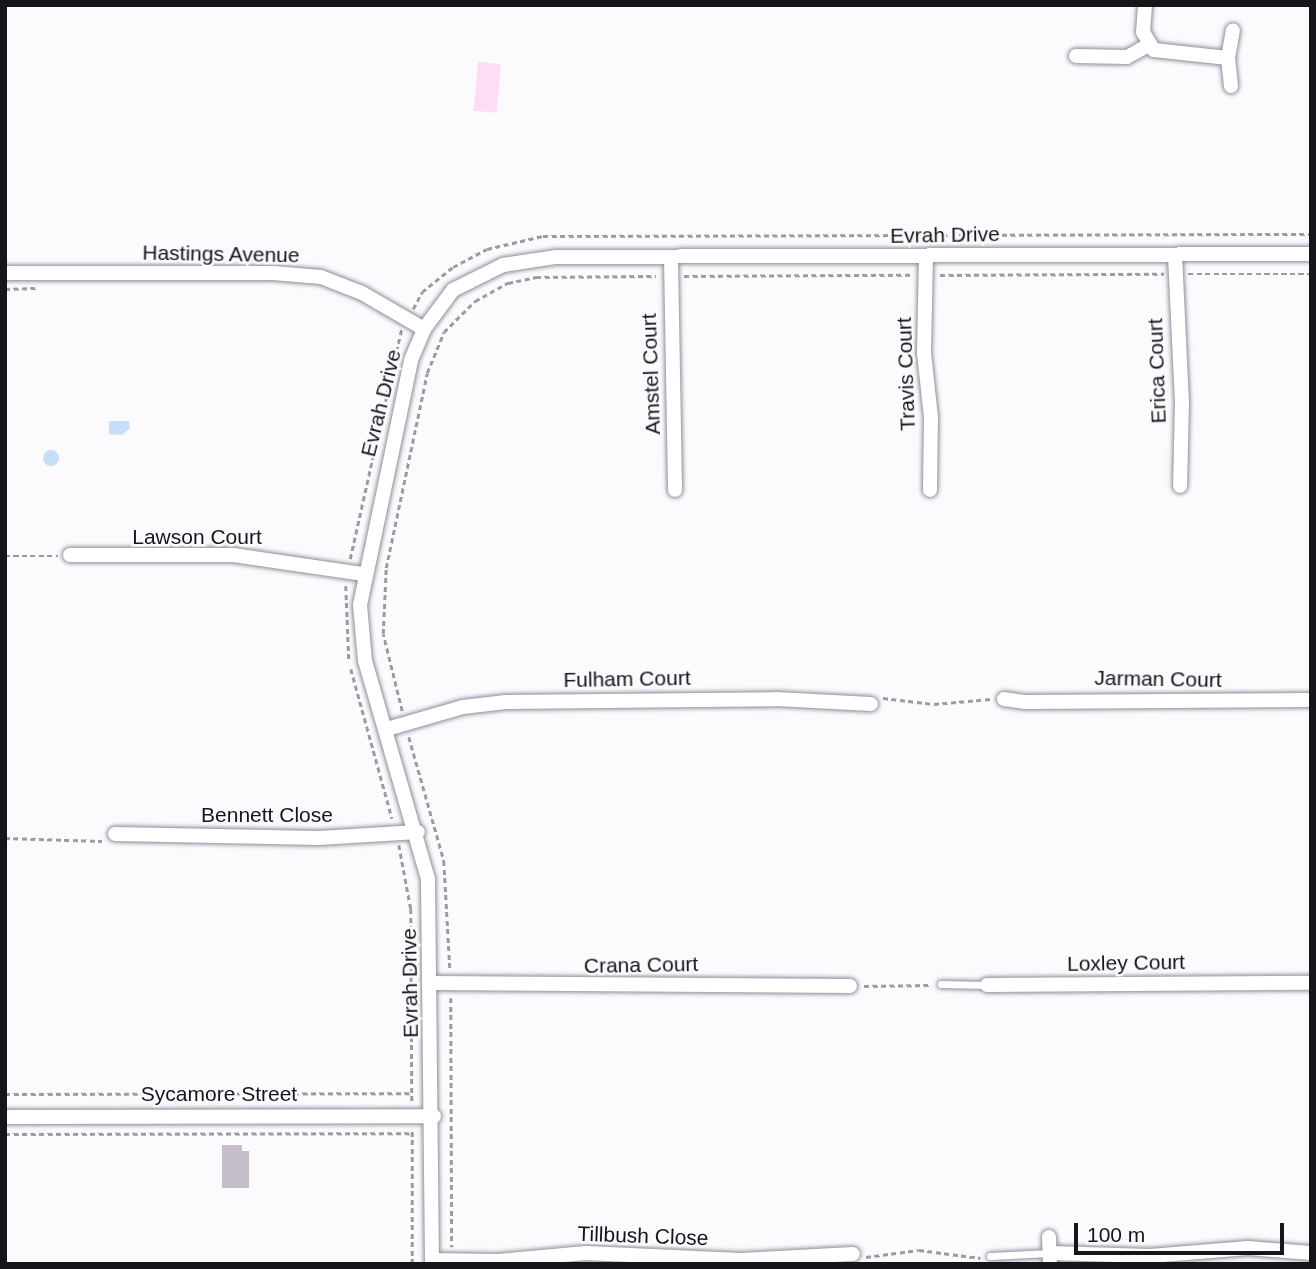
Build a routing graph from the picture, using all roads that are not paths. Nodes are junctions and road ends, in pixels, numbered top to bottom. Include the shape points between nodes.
1 (1145, 5) edge
2 (1233, 30) dead end
3 (1149, 45) junction
4 (1076, 56) dead end
5 (1228, 58) junction
6 (1231, 86) dead end
7 (1311, 254) edge
8 (1175, 255) junction
9 (926, 256) junction
10 (671, 258) junction
11 (5, 274) edge
12 (424, 329) junction
13 (1180, 486) dead end
14 (675, 490) dead end
15 (930, 490) dead end
16 (70, 555) road end
17 (364, 574) junction
18 (1004, 699) road end
19 (1311, 700) edge
20 (871, 704) road end
21 (387, 729) junction
22 (418, 832) junction
23 (115, 834) road end
24 (432, 983) junction
25 (941, 984) road end
26 (1311, 984) edge
27 (987, 985) joint
28 (850, 986) road end
29 (433, 1116) junction
30 (5, 1117) edge
31 (1049, 1237) dead end
32 (1311, 1253) edge
33 (853, 1254) road end
34 (990, 1256) road end
35 (1051, 1258) edge
36 (432, 1262) edge

1 - 3 street via 1143,32
2 - 5 street
3 - 4 street via 1127,57
3 - 5 street via 1168,54
5 - 6 street
7 - 8 street, Evrah Drive
8 - 9 street, Evrah Drive
8 - 13 street, Erica Court via 1182,401
9 - 10 street, Evrah Drive
9 - 15 street, Travis Court via 923,353 931,417
10 - 12 street, Evrah Drive via 556,257 503,265 453,290
10 - 14 street, Amstel Court
11 - 12 street, Hastings Avenue via 273,273 321,277 362,293
12 - 17 street, Evrah Drive via 411,360
16 - 17 street, Lawson Court via 233,555
17 - 21 street, Evrah Drive via 363,647
18 - 19 street, Jarman Court
20 - 21 street, Fulham Court via 776,699 506,702 463,707
21 - 22 street, Evrah Drive
22 - 23 street, Bennett Close via 319,838
22 - 24 street, Evrah Drive via 428,879
24 - 28 street, Crana Court
24 - 29 street, Evrah Drive
25 - 27 lane, Loxley Court
26 - 27 street, Loxley Court
29 - 30 street, Sycamore Street
29 - 36 street, Evrah Drive
31 - 35 street
32 - 35 street via 1248,1248
33 - 36 street, Tillbush Close via 741,1260 586,1253
34 - 35 lane

